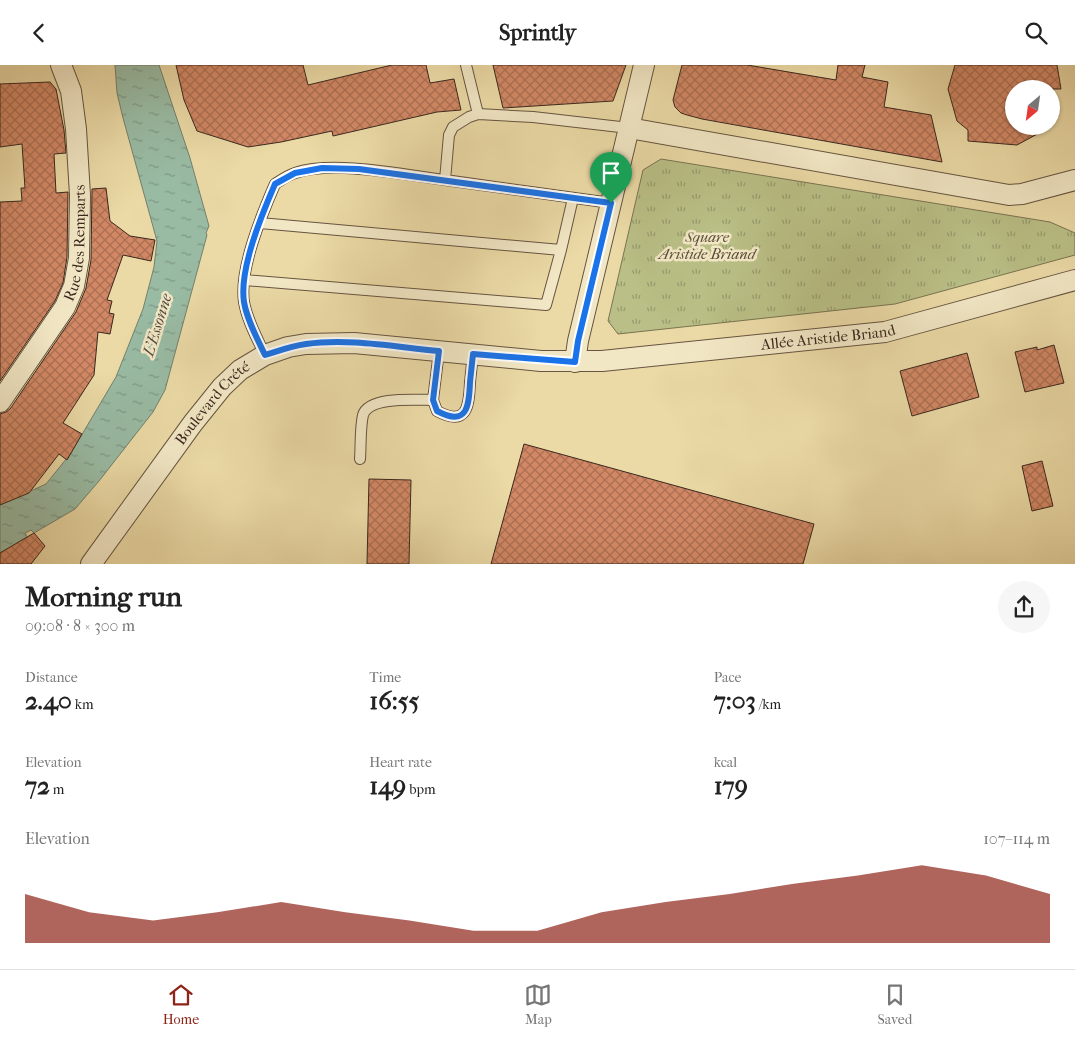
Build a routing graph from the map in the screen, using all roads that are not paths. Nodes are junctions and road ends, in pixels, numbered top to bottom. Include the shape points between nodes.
1 (61, 65) edge
2 (466, 65) edge
3 (644, 65) edge
4 (478, 114) junction
5 (629, 127) junction
6 (445, 180) junction
7 (1075, 180) edge
8 (573, 198) junction
9 (611, 203) junction
10 (260, 223) junction
11 (562, 250) junction
12 (245, 280) junction
13 (1075, 280) edge
14 (439, 351) junction
15 (473, 354) junction
16 (265, 355) junction
17 (575, 362) junction
18 (433, 400) junction
19 (0, 402) edge
20 (360, 459) dead end
21 (91, 564) edge

1 - 19 street, Rue des Remparts via 71,91 76,129 80,195 77,274 65,307
2 - 4 lane
3 - 5 street
4 - 5 lane
4 - 6 lane via 453,127 449,135
5 - 7 street via 1008,195
5 - 9 street
6 - 8 lane
6 - 10 lane via 359,169 322,168 295,173 275,184
8 - 9 lane
8 - 11 lane
9 - 17 street
10 - 11 lane
10 - 12 lane
11 - 12 lane via 546,305
12 - 16 lane via 244,301
13 - 17 street, Allée Aristide Briand via 885,332
14 - 15 street, Boulevard Crété
14 - 16 street, Boulevard Crété via 326,343 288,347
14 - 18 lane
15 - 17 street, Boulevard Crété
15 - 18 lane via 466,412 458,417 447,417 437,411
16 - 21 street, Boulevard Crété via 240,370 208,403
18 - 20 lane via 377,403 368,407 363,414

